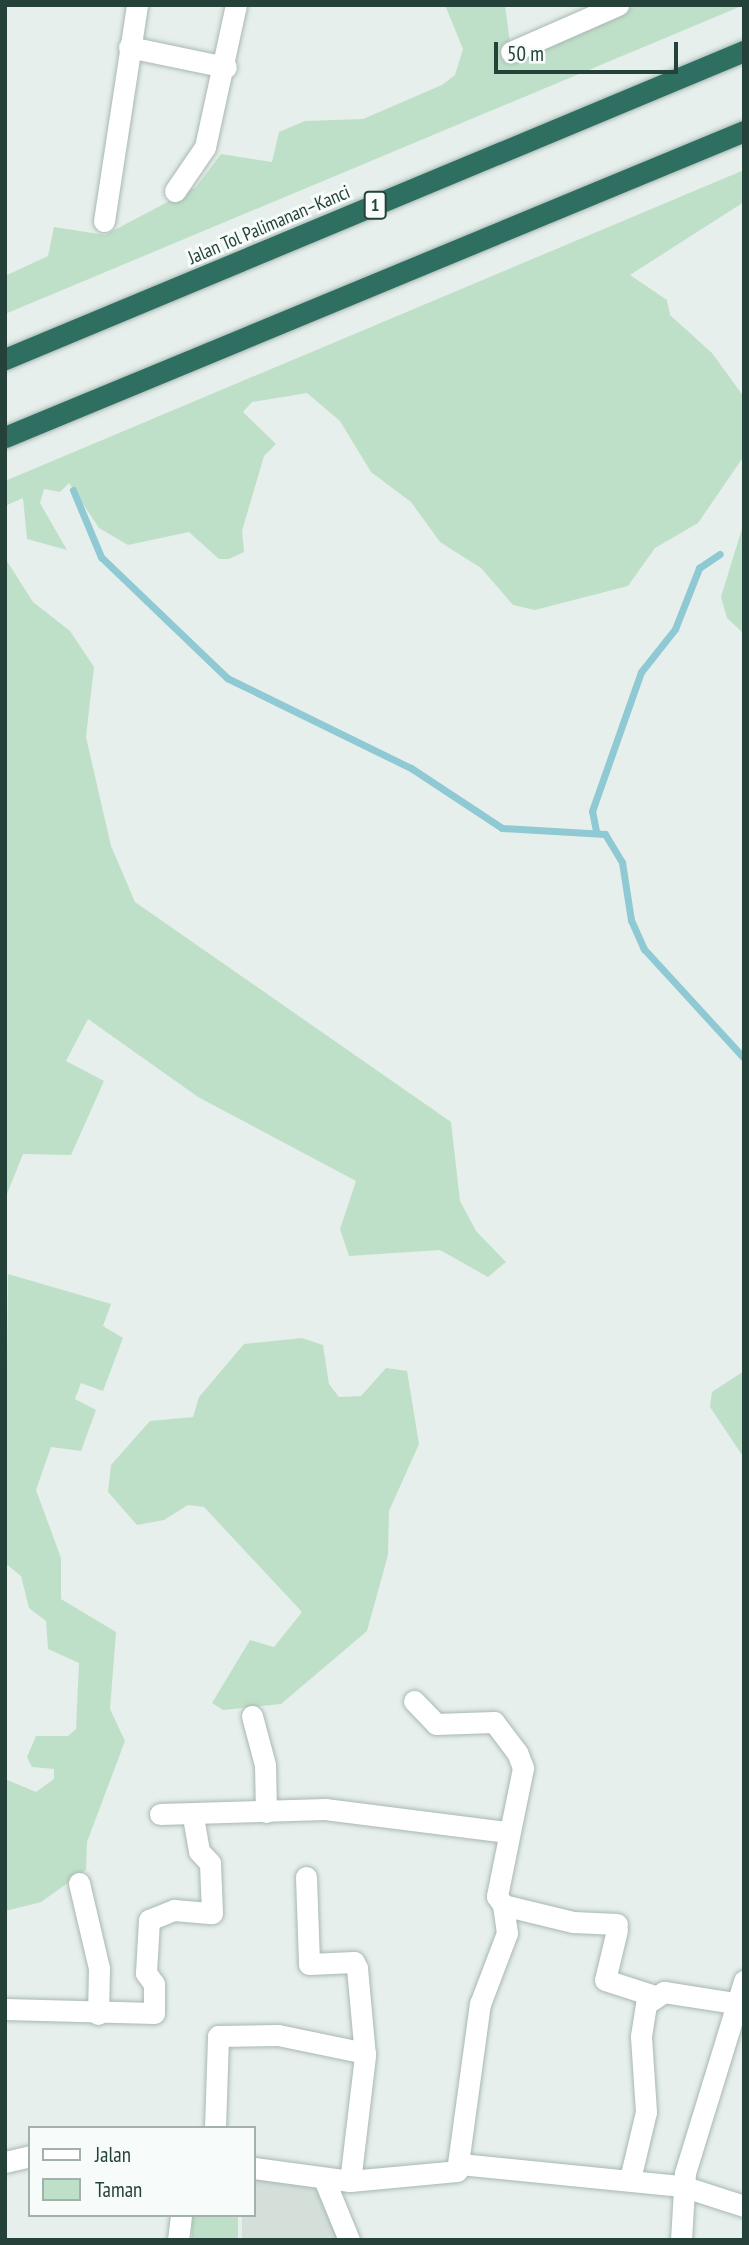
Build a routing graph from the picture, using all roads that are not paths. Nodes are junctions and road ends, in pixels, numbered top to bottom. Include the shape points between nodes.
1 (137, 5) edge
2 (236, 5) edge
3 (618, 5) edge
4 (129, 47) junction
5 (744, 51) edge
6 (511, 52) dead end
7 (226, 67) junction
8 (744, 131) edge
9 (175, 191) dead end
10 (104, 221) dead end
11 (5, 359) edge
12 (5, 437) edge
13 (414, 1701) dead end
14 (252, 1716) dead end
15 (266, 1812) junction
16 (160, 1814) dead end
17 (193, 1817) junction
18 (508, 1832) junction
19 (306, 1877) dead end
20 (79, 1883) dead end
21 (503, 1905) junction
22 (744, 1981) edge
23 (652, 1995) junction
24 (735, 2003) junction
25 (5, 2009) edge
26 (98, 2014) junction
27 (365, 2053) junction
28 (215, 2126) edge
29 (460, 2164) junction
30 (256, 2168) edge
31 (324, 2179) junction
32 (631, 2179) junction
33 (350, 2181) junction
34 (682, 2186) junction
35 (744, 2206) edge
36 (181, 2217) edge
37 (178, 2240) edge
38 (349, 2240) edge
39 (681, 2240) edge

1 - 4 street
2 - 7 street
3 - 6 street
4 - 7 street
4 - 10 street
5 - 11 highway, Jalan Tol Palimanan–Kanci / 1
7 - 9 street via 205,147
8 - 12 highway
13 - 18 street via 436,1724 494,1722 511,1739 523,1768
14 - 15 street via 265,1765
15 - 17 street
15 - 18 street via 376,1812
16 - 17 street
17 - 26 street via 199,1851 210,1863 212,1913 174,1910 149,1920 146,1973 154,1984 154,2014
18 - 21 street via 496,1896
19 - 27 street via 309,1964 355,1962
20 - 26 street via 99,1968
21 - 23 street via 617,1927 606,1980
21 - 29 street via 507,1933 480,2004
22 - 24 street
23 - 24 street
23 - 32 street via 641,2022 646,2112
24 - 34 street
25 - 26 street
27 - 28 street via 278,2035 218,2036
27 - 33 street
29 - 32 street
29 - 33 street via 451,2174
30 - 31 street
31 - 33 street
31 - 38 street
32 - 34 street
34 - 35 street
34 - 39 street
36 - 37 street

